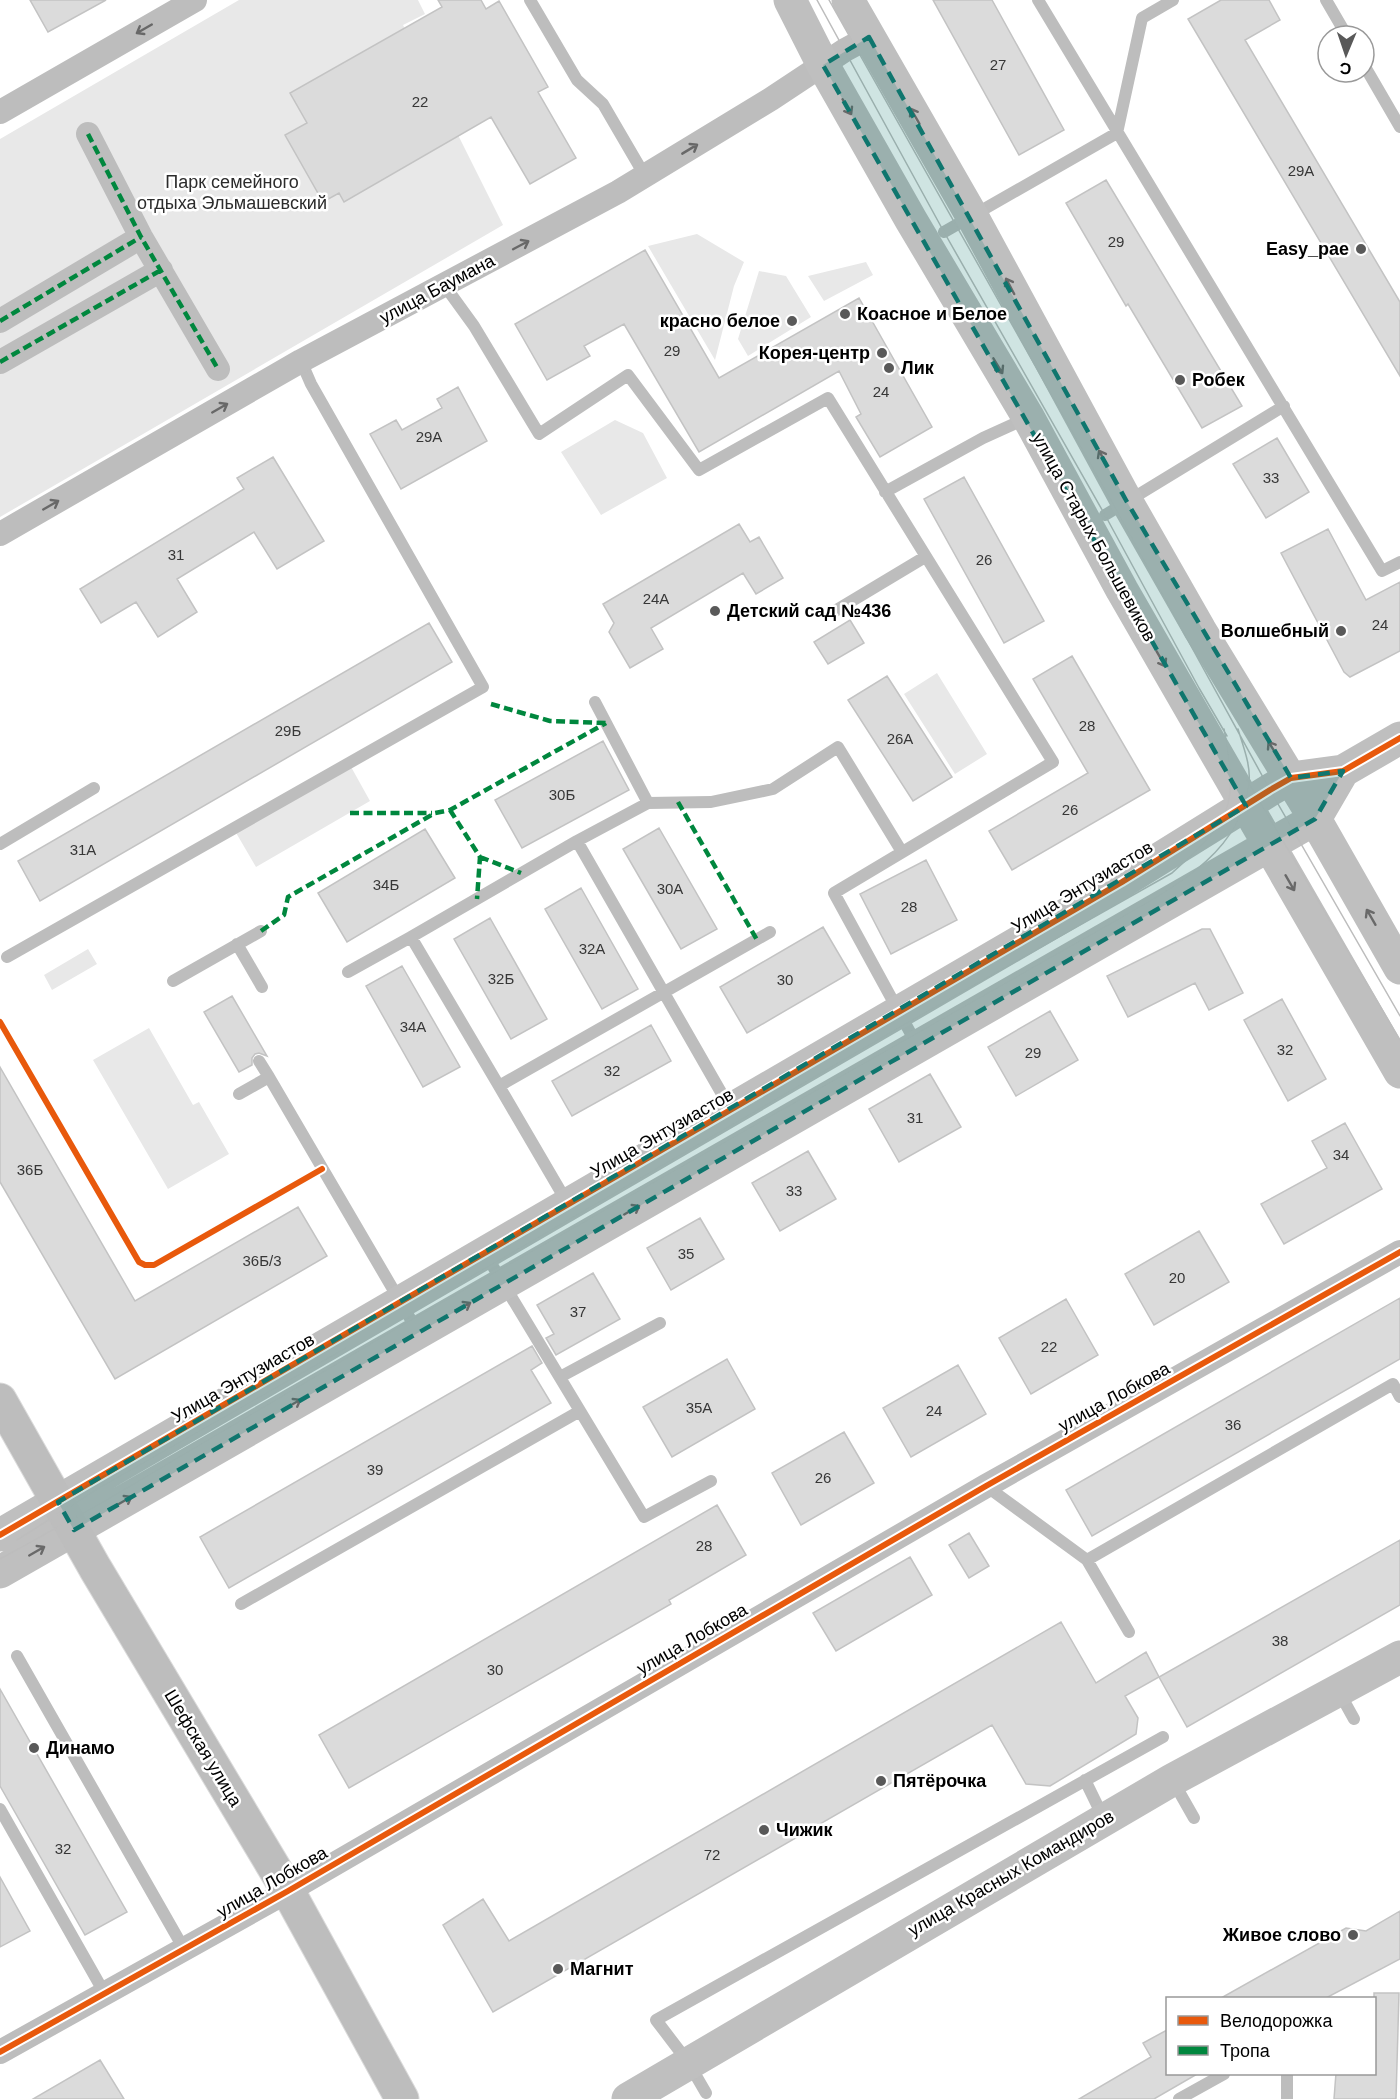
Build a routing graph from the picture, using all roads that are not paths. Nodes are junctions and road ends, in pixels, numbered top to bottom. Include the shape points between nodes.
1 (195, 0) edge
2 (530, 0) edge
3 (790, 0) edge
4 (848, 0) edge
5 (1038, 0) edge
6 (1173, 0) edge
7 (1326, 0) edge
8 (1340, 24) edge
9 (869, 37) junction
10 (823, 64) junction
11 (1375, 84) edge
12 (0, 112) edge
13 (1400, 127) edge
14 (1117, 133) junction
15 (88, 134) dead end
16 (645, 176) junction
17 (972, 216) junction
18 (944, 232) dead end
19 (141, 237) junction
20 (161, 270) junction
21 (445, 286) junction
22 (0, 321) edge
23 (0, 362) edge
24 (301, 362) junction
25 (218, 369) dead end
26 (1284, 406) junction
27 (1028, 417) junction
28 (885, 492) junction
29 (1116, 509) junction
30 (0, 534) edge
31 (925, 557) junction
32 (1400, 562) edge
33 (835, 611) dead end
34 (596, 702) dead end
35 (1400, 738) edge
36 (1343, 771) junction
37 (1291, 778) junction
38 (94, 788) dead end
39 (648, 803) junction
40 (1246, 806) junction
41 (1315, 819) junction
42 (577, 841) junction
43 (0, 844) edge
44 (1269, 845) junction
45 (902, 852) junction
46 (261, 931) dead end
47 (771, 932) dead end
48 (411, 938) junction
49 (237, 944) junction
50 (7, 957) dead end
51 (1400, 968) edge
52 (348, 972) dead end
53 (173, 981) dead end
54 (262, 987) dead end
55 (664, 993) junction
56 (899, 1012) junction
57 (918, 1046) junction
58 (259, 1061) dead end
59 (1400, 1072) edge
60 (268, 1077) junction
61 (499, 1086) junction
62 (239, 1094) dead end
63 (731, 1110) junction
64 (568, 1205) junction
65 (1400, 1252) edge
66 (485, 1254) junction
67 (503, 1284) junction
68 (400, 1303) junction
69 (660, 1323) dead end
70 (418, 1332) junction
71 (560, 1377) junction
72 (1400, 1397) edge
73 (0, 1400) edge
74 (580, 1411) junction
75 (711, 1481) dead end
76 (986, 1486) junction
77 (66, 1516) junction
78 (0, 1535) edge
79 (1088, 1560) junction
80 (0, 1572) edge
81 (241, 1604) dead end
82 (1129, 1632) dead end
83 (17, 1656) dead end
84 (1400, 1657) edge
85 (1339, 1691) junction
86 (1354, 1719) dead end
87 (1163, 1737) dead end
88 (1085, 1780) junction
89 (1172, 1780) junction
90 (0, 1809) edge
91 (1194, 1818) dead end
92 (1104, 1819) junction
93 (288, 1891) junction
94 (184, 1948) junction
95 (105, 1994) junction
96 (0, 2052) edge
97 (688, 2062) junction
98 (1221, 2075) edge
99 (1287, 2075) edge
100 (706, 2093) dead end
101 (402, 2099) edge
102 (628, 2099) edge
103 (1179, 2099) edge
104 (1287, 2099) edge

1 -> 12 street
2 - 16 lane via 577,80 603,104
3 - 10 street, улица Старых Большевиков
4 - 9 street
5 - 14 lane
6 - 14 lane via 1142,18
7 - 8 lane
9 - 10 street, улица Баумана
17 -> 9 street
16 -> 10 street, улица Баумана
10 -> 27 street, улица Старых Большевиков
11 - 13 lane
14 - 17 lane
14 - 26 lane
15 - 19 street
21 -> 16 street, улица Баумана
17 - 18 lane
29 -> 17 street
19 - 20 street
19 - 22 street
20 - 23 street
20 - 25 street
21 - 24 street, улица Баумана
21 - 28 lane via 474,326 539,434 628,375 699,470 828,398
30 -> 24 street, улица Баумана
24 - 50 lane via 483,687
26 - 29 lane
26 - 32 lane via 1382,571
27 - 28 lane
27 -> 40 street, улица Старых Большевиков
28 - 31 lane
37 -> 29 street via 1200,630
31 - 33 lane
31 - 45 lane via 1053,762
34 - 39 lane
35 - 36 street
36 - 37 street, Улица Энтузиастов
36 - 41 street
37 - 40 street, Улица Энтузиастов
37 - 41 street
38 - 43 lane
39 - 42 lane
39 - 45 lane via 711,802 773,789 838,747
40 - 44 street, улица Старых Большевиков
40 - 56 street, Улица Энтузиастов
41 - 44 street, Улица Энтузиастов
51 -> 41 street
42 - 48 lane
42 - 55 lane
44 - 57 street, Улица Энтузиастов
44 -> 59 street, улица Старых Большевиков
45 - 56 lane via 834,893
46 - 49 lane
47 - 55 lane
48 - 52 lane
48 - 61 lane
49 - 53 lane
49 - 54 lane
55 - 61 lane
55 - 63 lane
56 - 57 lane
56 - 63 street, Улица Энтузиастов
67 -> 57 street, Улица Энтузиастов
58 - 60 lane
60 - 62 lane
60 - 68 lane
61 - 64 lane
63 - 64 street, Улица Энтузиастов
64 - 66 street, Улица Энтузиастов
65 - 76 street, улица Лобкова
66 - 67 lane
66 - 68 street, Улица Энтузиастов
70 -> 67 street, Улица Энтузиастов
67 - 71 lane
68 - 70 lane
68 - 77 street, Улица Энтузиастов
69 - 71 lane
77 -> 70 street, Улица Энтузиастов
71 - 74 lane
72 - 79 lane via 1392,1384
73 - 77 main road, Шефская улица
74 - 75 lane via 644,1517
74 - 81 lane
76 - 79 lane
76 - 93 street, улица Лобкова
77 - 78 street, Улица Энтузиастов
80 -> 77 street, Улица Энтузиастов
77 - 93 main road, Шефская улица
79 - 82 lane
83 - 94 lane
84 - 85 street, улица Красных Командиров
85 - 86 lane
85 - 89 street, улица Красных Командиров
87 - 88 lane
88 - 92 lane
88 - 97 lane via 657,2020
89 - 91 lane
89 - 92 street, улица Красных Командиров
90 - 95 lane
92 - 97 street, улица Красных Командиров
93 - 94 street, улица Лобкова
93 - 101 main road, Шефская улица
94 - 95 street, улица Лобкова
95 - 96 street, улица Лобкова
97 - 100 lane
97 - 102 street, улица Красных Командиров
98 - 103 lane
99 - 104 lane

